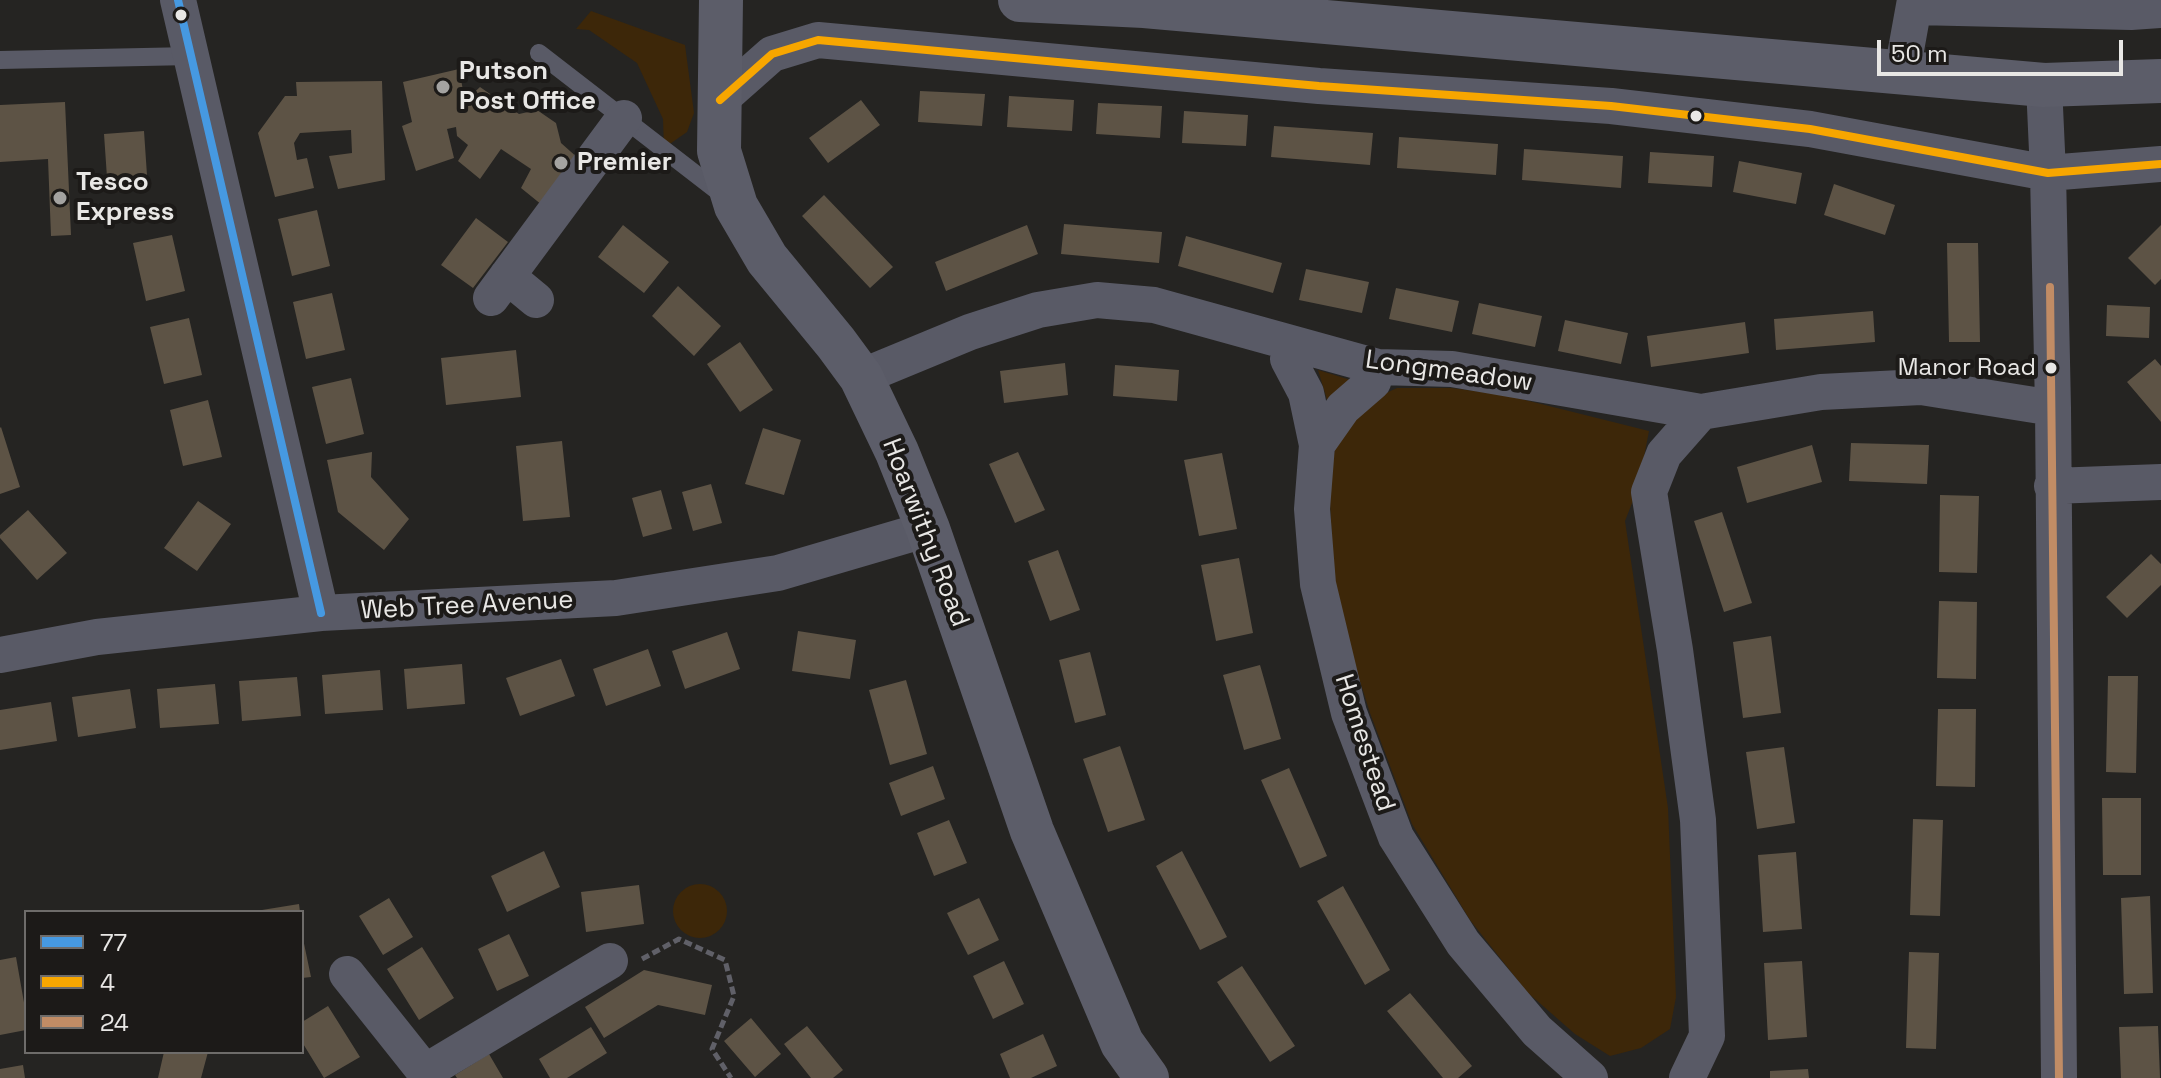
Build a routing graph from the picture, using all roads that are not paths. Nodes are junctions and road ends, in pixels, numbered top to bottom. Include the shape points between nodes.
1 (178, 0) edge
2 (721, 0) edge
3 (1020, 0) edge
4 (1144, 3) edge
5 (1915, 3) edge
6 (2161, 10) edge
7 (539, 53) dead end
8 (191, 56) junction
9 (0, 60) edge
10 (1902, 72) junction
11 (2161, 81) edge
12 (2044, 85) junction
13 (720, 100) junction
14 (624, 118) junction
15 (2161, 164) edge
16 (2048, 173) junction
17 (736, 206) junction
18 (536, 300) dead end
19 (1291, 345) junction
20 (1378, 367) junction
21 (861, 377) junction
22 (2053, 408) junction
23 (1701, 412) junction
24 (1317, 445) junction
25 (2161, 482) edge
26 (2052, 486) junction
27 (928, 529) junction
28 (321, 613) junction
29 (0, 655) edge
30 (610, 961) road end
31 (347, 974) dead end
32 (425, 1075) edge
33 (1147, 1078) edge
34 (1590, 1078) edge
35 (1687, 1078) edge
36 (2059, 1078) edge

1 - 8 street
2 - 13 street, Hoarwithy Road
3 - 4 street
4 - 10 street
5 - 6 street
5 - 10 street
7 - 14 lane
8 - 9 lane
8 - 28 street
10 - 12 street
11 - 12 street
12 - 16 street
13 - 16 street via 772,54 818,40 1319,86 1611,106 1810,129
13 - 17 street, Hoarwithy Road via 719,151
14 - 17 lane
14 - 18 street via 499,287
15 - 16 street
16 - 22 street
17 - 21 street, Hoarwithy Road via 767,259
19 - 20 street, Longmeadow
19 - 21 street, Longmeadow via 1154,305 1097,300 1038,310 970,332
19 - 24 street, Homestead via 1288,359 1306,393
20 - 23 street, Longmeadow via 1452,369
20 - 24 street via 1373,382 1343,408
21 - 27 street, Hoarwithy Road
22 - 23 street, Longmeadow via 1921,387 1821,392
22 - 26 street
23 - 35 street via 1664,454 1649,492 1698,820 1707,1036
24 - 34 street, Homestead via 1312,509 1318,584 1349,713 1396,837 1463,943 1537,1031
25 - 26 street
26 - 36 street
27 - 28 street, Web Tree Avenue via 778,573 616,598
27 - 33 street, Hoarwithy Road via 1032,831 1122,1043
28 - 29 street, Web Tree Avenue via 97,637
30 - 32 street
31 - 32 street

